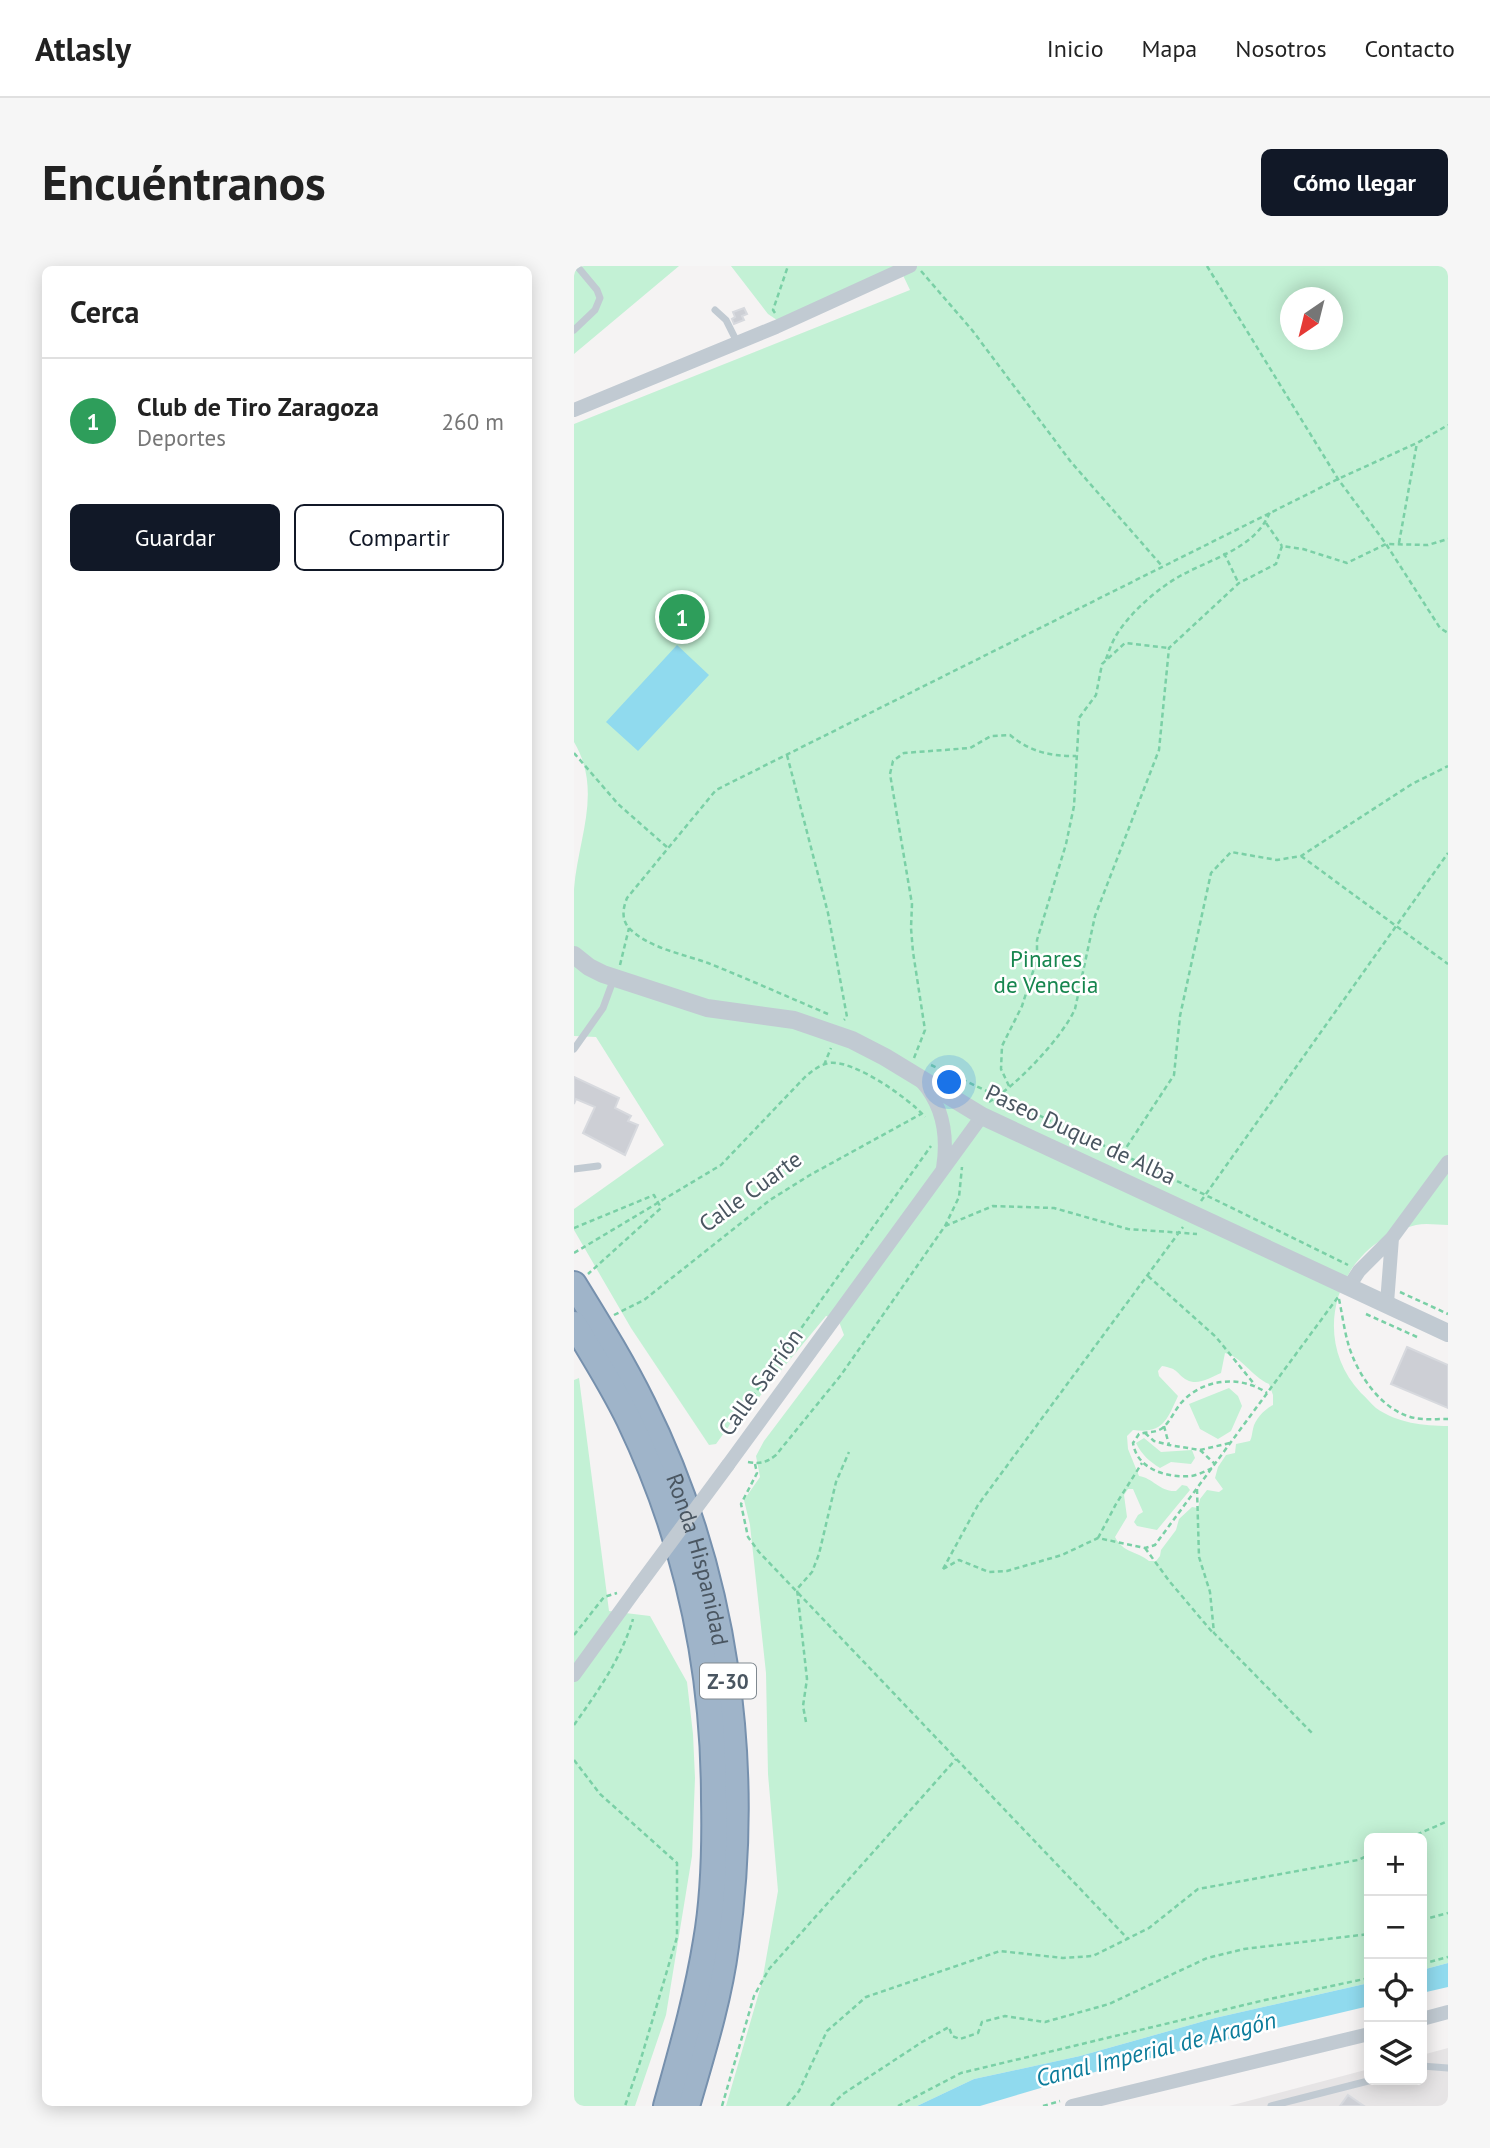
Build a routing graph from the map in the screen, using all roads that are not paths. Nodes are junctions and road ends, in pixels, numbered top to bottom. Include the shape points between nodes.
1 (577, 266) edge
2 (910, 266) edge
3 (715, 310) dead end
4 (574, 330) edge
5 (737, 343) junction
6 (574, 410) edge
7 (574, 955) edge
8 (616, 979) junction
9 (574, 1049) edge
10 (919, 1078) junction
11 (978, 1114) junction
12 (1448, 1162) edge
13 (598, 1166) dead end
14 (574, 1169) edge
15 (943, 1171) junction
16 (1392, 1238) junction
17 (1355, 1278) junction
18 (580, 1280) edge
19 (1388, 1295) junction
20 (588, 1330) edge
21 (1448, 1333) edge
22 (574, 1675) edge
23 (1448, 2012) edge
24 (1427, 2018) edge
25 (1364, 2035) edge
26 (1427, 2066) edge
27 (1448, 2068) edge
28 (1364, 2082) edge
29 (1283, 2104) edge
30 (666, 2106) edge
31 (687, 2106) edge
32 (1072, 2106) edge
33 (1270, 2106) edge

1 - 4 lane via 600,298 595,310
2 - 5 street
3 - 5 lane via 726,320
5 - 6 street
7 - 8 street, Paseo Duque de Alba
8 - 9 lane via 603,1008
8 - 10 street, Paseo Duque de Alba via 707,1008 794,1020 838,1034
10 - 11 street, Paseo Duque de Alba
10 - 15 street via 938,1107 944,1135
11 - 15 street, Calle Sarrión
11 - 17 street, Paseo Duque de Alba via 1192,1213
12 - 16 street
13 - 14 lane
15 - 22 street, Calle Sarrión, bridge via 735,1464 630,1590
16 - 17 street
16 - 19 street
17 - 19 street, Paseo Duque de Alba
18 - 20 highway, Ronda Hispanidad / Z-30
19 - 21 street, Paseo Duque de Alba
20 - 30 highway, Ronda Hispanidad / Z-30 via 666,1509 689,1584 709,1688 715,1850 709,1919 693,2005
20 - 31 highway, Ronda Hispanidad / Z-30 via 642,1402 678,1485 706,1569 729,1684 735,1792 732,1899 721,1977
23 - 24 street
25 - 32 street
26 - 27 lane
28 - 29 lane
29 - 33 lane

